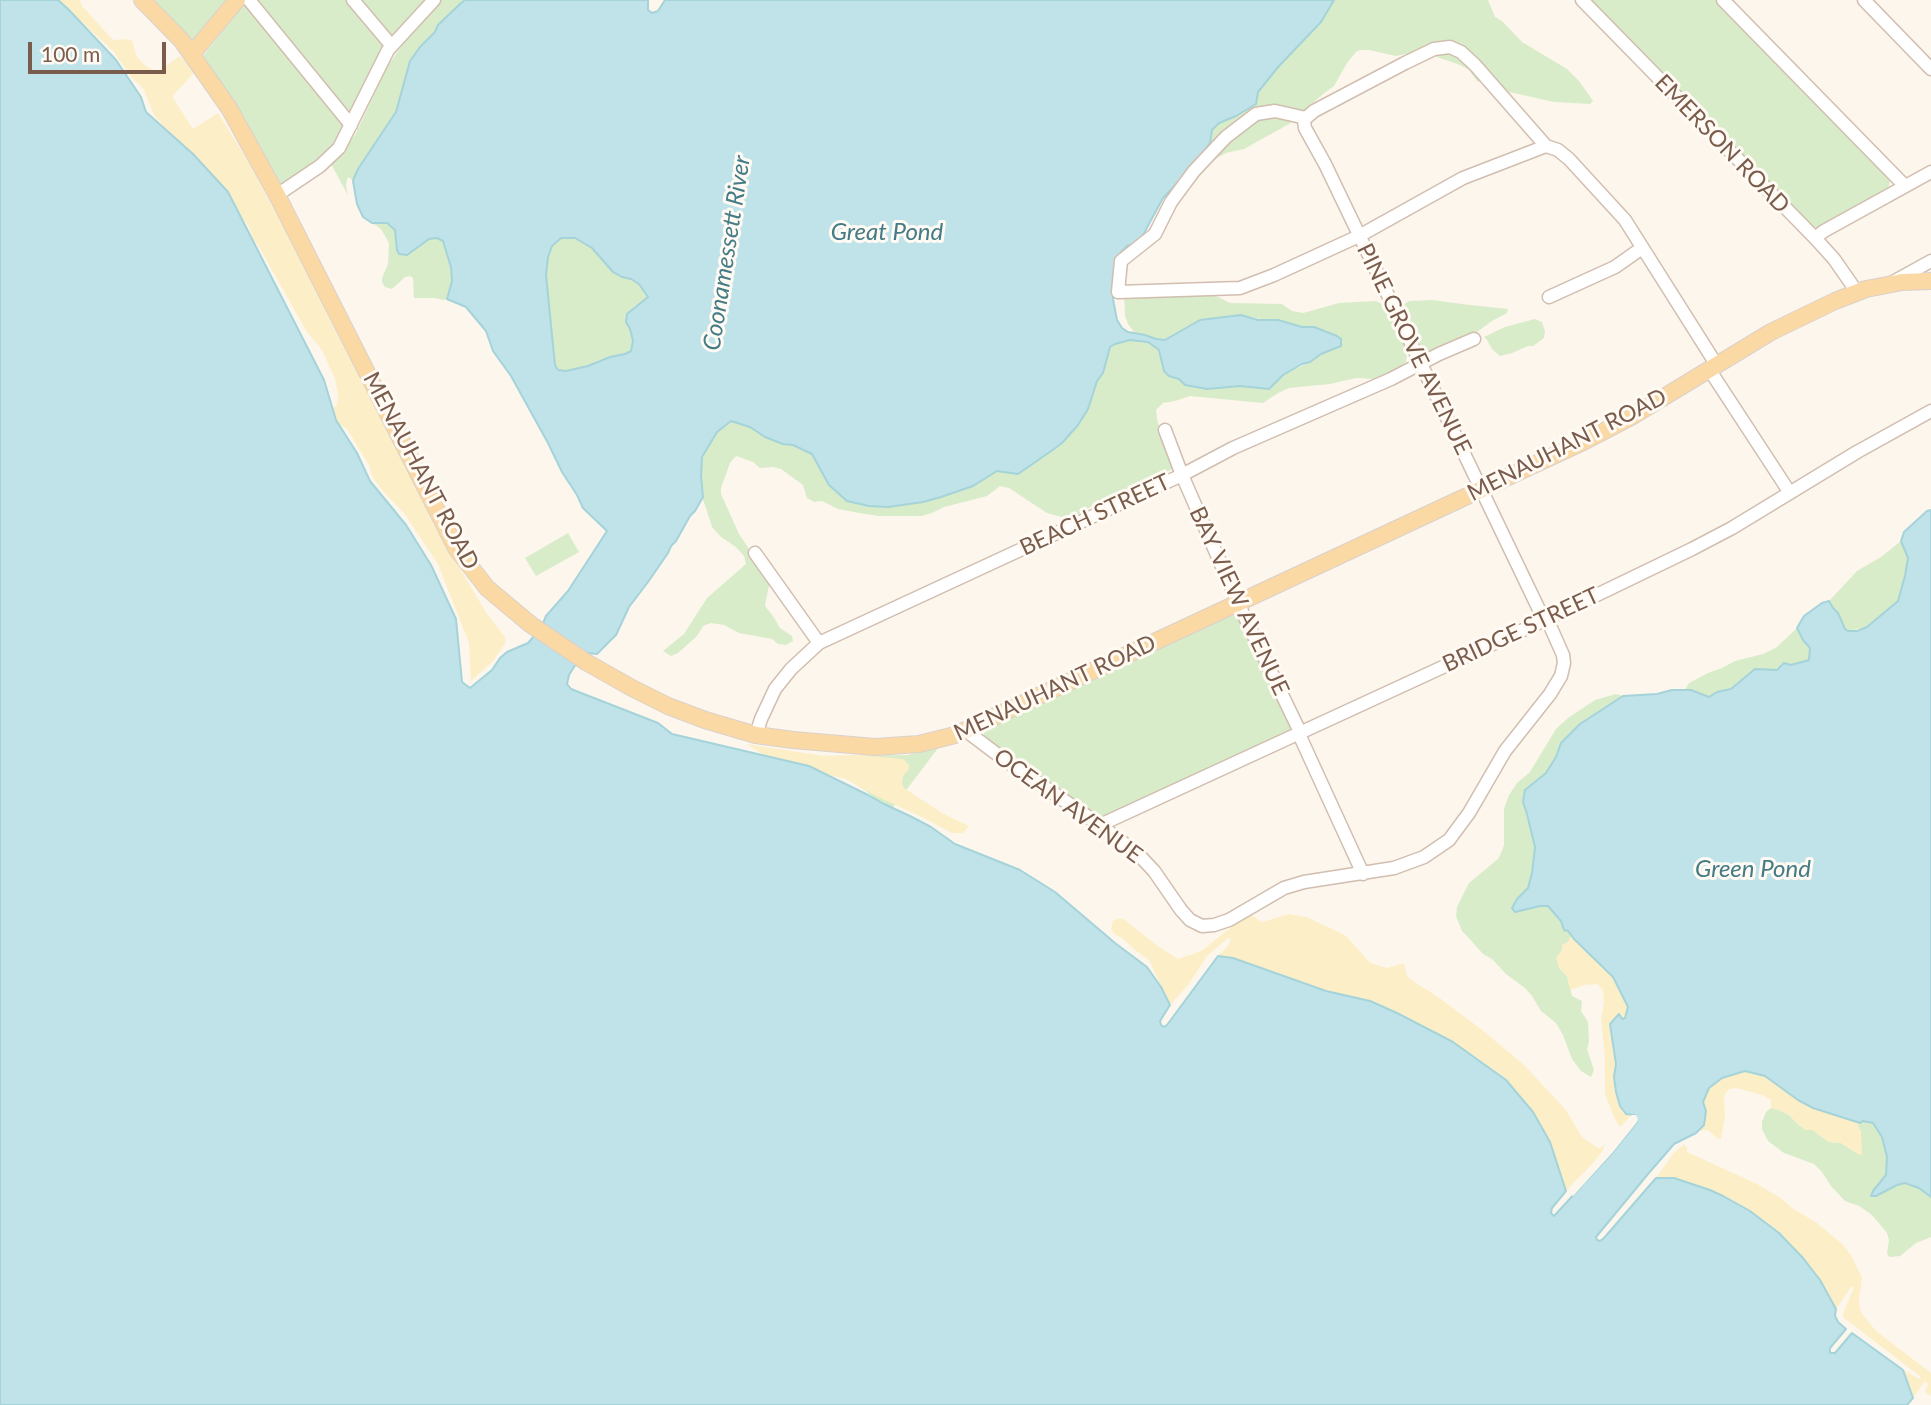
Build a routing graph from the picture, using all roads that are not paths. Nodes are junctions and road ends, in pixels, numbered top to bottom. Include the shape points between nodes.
1 (142, 0) edge
2 (237, 0) edge
3 (249, 0) edge
4 (353, 0) edge
5 (434, 0) edge
6 (1582, 0) edge
7 (1723, 0) edge
8 (1864, 0) edge
9 (391, 45) junction
10 (192, 54) junction
11 (1931, 69) edge
12 (1306, 118) junction
13 (351, 125) junction
14 (1546, 146) junction
15 (1931, 172) edge
16 (1904, 185) junction
17 (276, 195) junction
18 (1359, 236) junction
19 (1815, 239) junction
20 (1642, 248) junction
21 (1931, 261) edge
22 (1931, 281) edge
23 (1890, 284) junction
24 (1857, 292) junction
25 (1549, 297) dead end
26 (1474, 340) dead end
27 (1421, 363) junction
28 (1713, 367) junction
29 (1931, 411) edge
30 (1164, 430) dead end
31 (1182, 475) junction
32 (1483, 489) junction
33 (1790, 493) junction
34 (755, 553) dead end
35 (1238, 603) junction
36 (1545, 619) junction
37 (819, 643) junction
38 (965, 730) junction
39 (1299, 732) junction
40 (756, 734) junction
41 (1100, 825) junction
42 (1363, 874) junction

1 - 10 main road, MENAUHANT ROAD
2 - 10 main road
3 - 13 street
4 - 9 street
5 - 9 street
6 - 19 street, EMERSON ROAD
7 - 16 street
8 - 11 street
9 - 13 street
10 - 17 main road, MENAUHANT ROAD via 229,108
12 - 14 street via 1405,63 1450,47 1475,65
12 - 18 street, PINE GROVE AVENUE via 1305,128
12 - 18 street via 1275,111 1256,114 1226,137 1186,181 1155,234 1121,261 1118,292 1240,288
13 - 17 street via 329,158
14 - 18 street via 1463,178
14 - 20 street via 1569,159 1625,220
15 - 16 street
16 - 19 street
17 - 40 main road, MENAUHANT ROAD via 456,548 487,588 586,662 668,706
18 - 27 street, PINE GROVE AVENUE
19 - 24 street, EMERSON ROAD
20 - 25 street via 1615,267
20 - 28 street
21 - 23 street
22 - 23 main road, MENAUHANT ROAD
23 - 24 main road, MENAUHANT ROAD
24 - 28 main road, MENAUHANT ROAD via 1781,327
26 - 27 street, BEACH STREET
27 - 31 street, BEACH STREET
27 - 32 street, PINE GROVE AVENUE
28 - 32 main road, MENAUHANT ROAD via 1631,417
28 - 33 street
29 - 33 street, BRIDGE STREET
30 - 31 street, BAY VIEW AVENUE
31 - 35 street, BAY VIEW AVENUE
31 - 37 street, BEACH STREET
32 - 35 main road, MENAUHANT ROAD
32 - 36 street, PINE GROVE AVENUE
33 - 36 street, BRIDGE STREET via 1692,549
34 - 37 street
35 - 38 main road, MENAUHANT ROAD
35 - 39 street, BAY VIEW AVENUE
36 - 39 street, BRIDGE STREET
36 - 42 street, PINE GROVE AVENUE via 1563,655 1557,683 1505,751 1469,813 1435,851 1394,868
37 - 40 street, BEACH STREET via 775,689
38 - 40 main road, MENAUHANT ROAD via 919,744 875,747
38 - 41 street, OCEAN AVENUE
39 - 41 street, BRIDGE STREET
39 - 42 street, BAY VIEW AVENUE
41 - 42 street, OCEAN AVENUE via 1149,866 1181,910 1202,926 1221,923 1293,885

